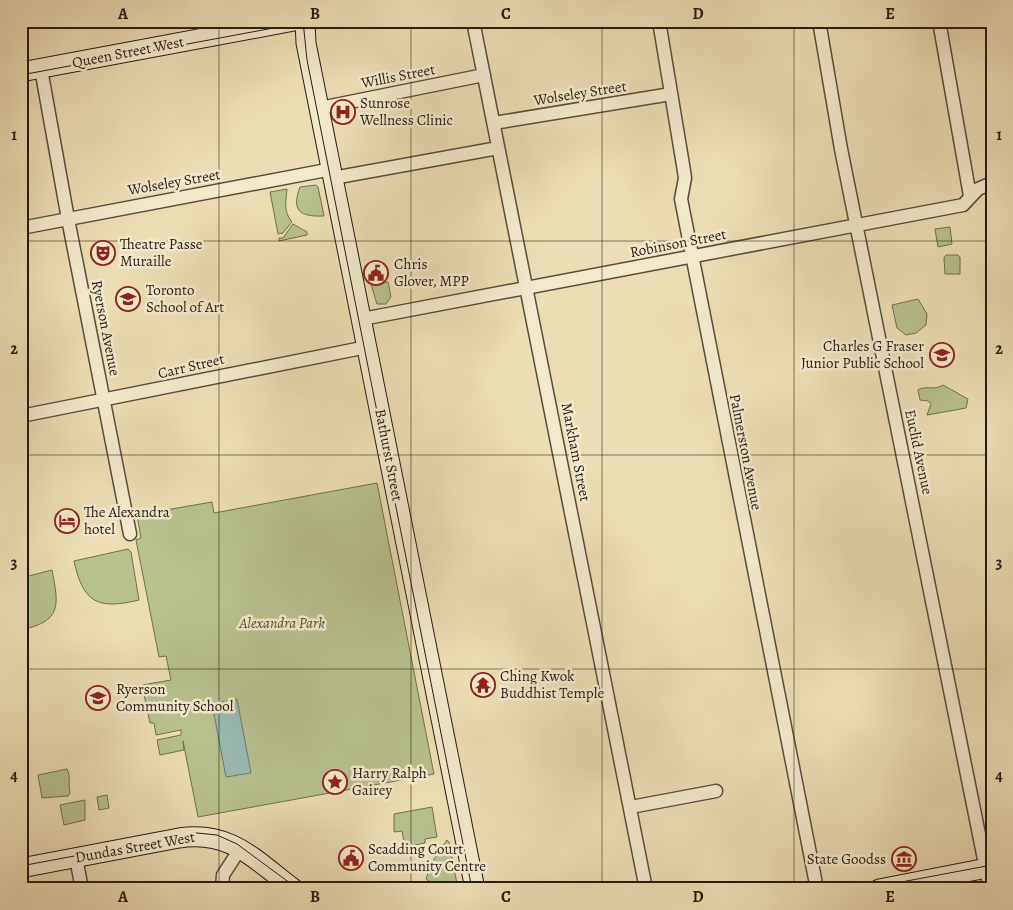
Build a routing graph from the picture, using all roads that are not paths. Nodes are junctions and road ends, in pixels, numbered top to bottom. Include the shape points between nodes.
1 (294, 21) edge
2 (305, 21) edge
3 (473, 21) edge
4 (659, 21) edge
5 (818, 21) edge
6 (939, 21) edge
7 (41, 69) junction
8 (21, 72) edge
9 (484, 75) junction
10 (671, 94) junction
11 (320, 108) junction
12 (494, 124) junction
13 (498, 148) junction
14 (332, 173) junction
15 (992, 183) edge
16 (970, 196) junction
17 (68, 219) junction
18 (856, 226) junction
19 (21, 228) edge
20 (692, 257) junction
21 (528, 290) junction
22 (362, 319) junction
23 (367, 347) junction
24 (104, 401) junction
25 (21, 416) edge
26 (130, 534) dead end
27 (716, 791) dead end
28 (631, 807) junction
29 (240, 849) junction
30 (76, 858) junction
31 (21, 868) edge
32 (988, 868) edge
33 (82, 889) edge
34 (222, 889) edge
35 (294, 889) edge
36 (475, 889) edge
37 (646, 889) edge
38 (817, 889) edge
39 (879, 889) edge
40 (990, 889) edge

1 - 7 main road, Queen Street West
2 - 11 main road, Bathurst Street via 306,42
3 - 9 street, Markham Street
4 - 10 street, Palmerston Avenue
5 - 18 street, Euclid Avenue
6 - 16 street
7 - 8 main road, Queen Street West
7 - 17 street, Ryerson Avenue
9 - 11 street, Willis Street
9 - 12 street, Markham Street
10 - 12 street, Wolseley Street
10 - 20 street, Palmerston Avenue via 684,165 681,200
11 - 14 main road, Bathurst Street
12 - 13 street, Markham Street
13 - 14 street, Wolseley Street
13 - 21 street, Markham Street
14 - 17 street, Wolseley Street
14 - 22 main road, Bathurst Street
15 - 16 street, Robinson Street
16 - 18 street, Robinson Street via 963,205
17 - 19 street, Wolseley Street
17 - 24 street, Ryerson Avenue
18 - 20 street, Robinson Street
18 - 32 street, Euclid Avenue
20 - 21 street, Robinson Street
20 - 38 street, Palmerston Avenue
21 - 22 street, Robinson Street
21 - 28 street, Markham Street
22 - 23 main road, Bathurst Street
23 - 24 street, Carr Street
23 - 36 main road, Bathurst Street
24 - 25 street, Carr Street
24 - 26 street, Ryerson Avenue
27 - 28 street
28 - 37 street, Markham Street
29 - 30 main road, Dundas Street West via 218,838 197,836
29 - 34 street via 223,875
29 - 35 main road, Dundas Street West
30 - 31 main road, Dundas Street West
30 - 33 street
32 - 39 main road
32 - 40 street, Euclid Avenue

